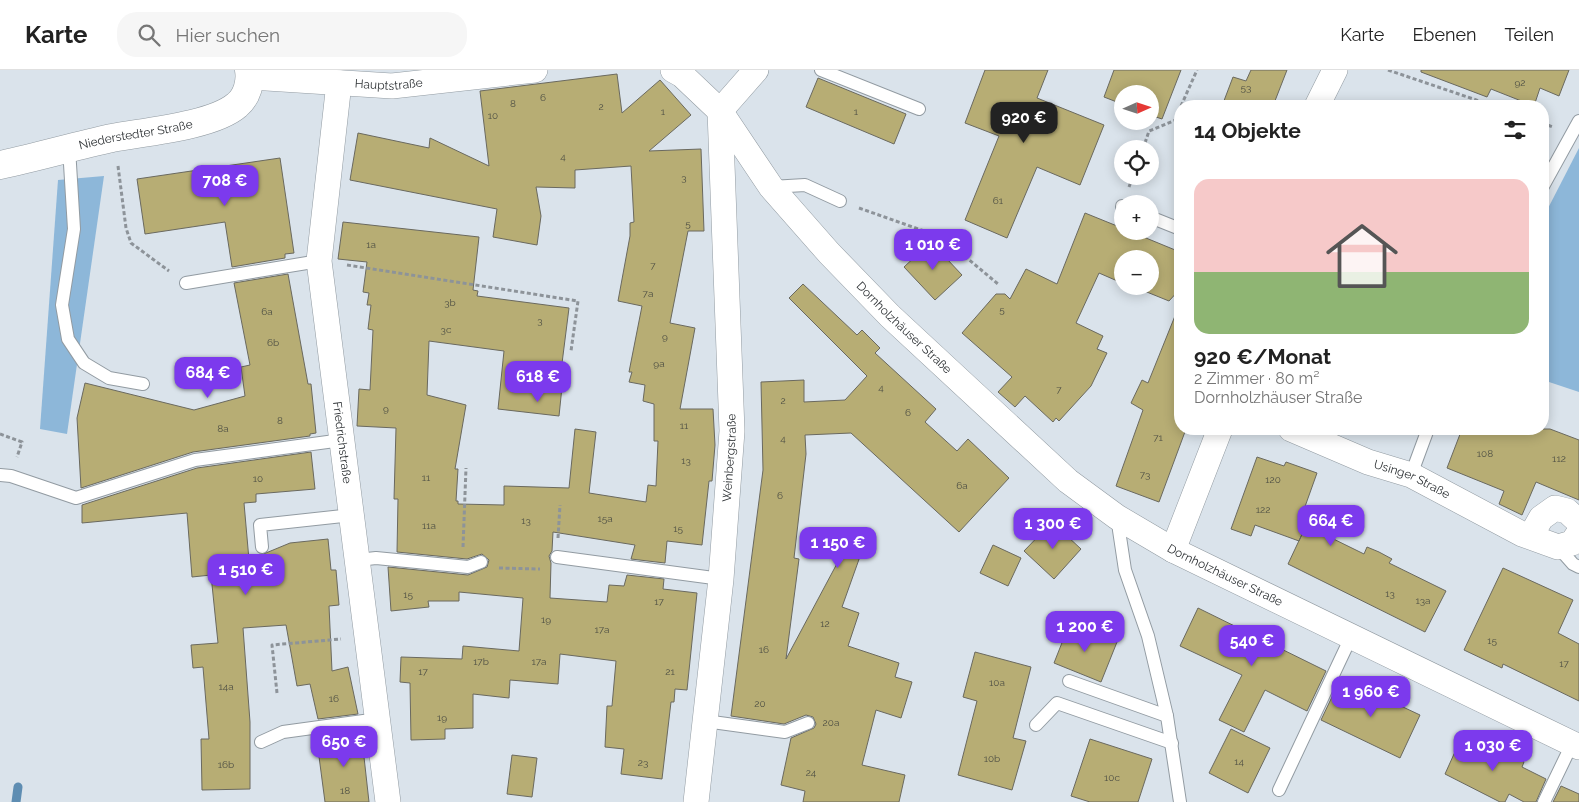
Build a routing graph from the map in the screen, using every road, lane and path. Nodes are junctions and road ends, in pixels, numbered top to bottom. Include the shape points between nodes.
1 (535, 70) edge
2 (673, 70) edge
3 (756, 70) edge
4 (822, 70) edge
5 (1197, 70) edge
6 (1335, 70) edge
7 (1388, 70) edge
8 (250, 74) edge
9 (339, 83) junction
10 (1184, 100) edge
11 (1320, 100) edge
12 (1476, 100) edge
13 (919, 109) dead end
14 (720, 111) junction
15 (1174, 121) edge
16 (1579, 121) edge
17 (115, 138) junction
18 (1146, 140) edge
19 (69, 148) junction
20 (0, 165) edge
21 (1549, 175) edge
22 (771, 187) junction
23 (840, 201) joint
24 (1159, 221) edge
25 (1174, 227) edge
26 (319, 261) junction
27 (186, 283) joint
28 (998, 284) dead end
29 (571, 351) dead end
30 (143, 384) dead end
31 (0, 434) edge
32 (1218, 435) edge
33 (1305, 435) edge
34 (1426, 435) edge
35 (342, 440) junction
36 (466, 468) dead end
37 (1411, 475) junction
38 (5, 476) edge
39 (560, 505) dead end
40 (352, 515) junction
41 (1117, 517) junction
42 (1579, 522) edge
43 (1579, 533) edge
44 (1531, 536) junction
45 (262, 547) dead end
46 (1558, 547) junction
47 (463, 550) dead end
48 (1173, 550) junction
49 (557, 556) joint
50 (358, 560) junction
51 (481, 562) dead end
52 (1579, 567) edge
53 (721, 580) junction
54 (367, 637) junction
55 (1351, 637) junction
56 (1069, 681) dead end
57 (277, 692) dead end
58 (1167, 716) junction
59 (378, 719) junction
60 (705, 721) junction
61 (808, 723) dead end
62 (1036, 725) dead end
63 (261, 742) dead end
64 (1172, 743) junction
65 (1576, 745) edge
66 (1279, 790) dead end
67 (388, 802) edge
68 (696, 802) edge
69 (1180, 802) edge
70 (1544, 802) edge

1 - 9 street, Hauptstraße via 392,86
2 - 14 street
3 - 14 street
4 - 13 lane
5 - 10 path
6 - 11 street
7 - 12 path
8 - 9 street, Hauptstraße
8 - 17 street, Niederstedter Straße via 246,92 238,105 222,114
9 - 26 street, Friedrichstraße
14 - 22 street, Dornholzhäuser Straße
14 - 53 street, Weinbergstraße via 732,431
15 - 18 path via 1149,130
16 - 21 lane
17 - 19 street, Niederstedter Straße
17 - 27 path via 130,243
19 - 20 street, Niederstedter Straße
19 - 30 lane via 74,229 62,305 68,340 84,363 109,378
22 - 23 lane via 806,186
22 - 41 street, Dornholzhäuser Straße via 890,316 1068,481
23 - 28 path via 924,231 955,248
24 - 25 lane
26 - 27 lane
26 - 29 path via 578,301
26 - 35 street, Friedrichstraße
31 - 38 path via 22,442
32 - 48 street
33 - 37 street, Usinger Straße via 1368,462
34 - 37 lane
35 - 38 lane via 195,460 76,498
35 - 40 street, Friedrichstraße
36 - 47 path
37 - 44 street, Usinger Straße
39 - 49 path
40 - 45 lane via 260,525
40 - 50 street, Friedrichstraße
41 - 48 street, Dornholzhäuser Straße
41 - 58 lane via 1125,570 1148,636
42 - 44 street via 1567,511 1555,508 1541,518
43 - 46 street via 1572,543
44 - 46 street, Usinger Straße
46 - 52 lane, Usinger Straße
48 - 55 street, Dornholzhäuser Straße
49 - 53 lane
50 - 51 lane via 376,558 468,567
50 - 54 street, Friedrichstraße
53 - 60 street, Weinbergstraße
54 - 57 path via 272,645
54 - 59 street, Friedrichstraße
55 - 65 street, Dornholzhäuser Straße
55 - 66 lane
56 - 58 lane
58 - 64 lane
59 - 63 lane via 282,732
59 - 67 street, Friedrichstraße
60 - 61 lane via 785,732
60 - 68 street, Weinbergstraße
62 - 64 lane via 1057,703
64 - 69 lane
65 - 70 lane

